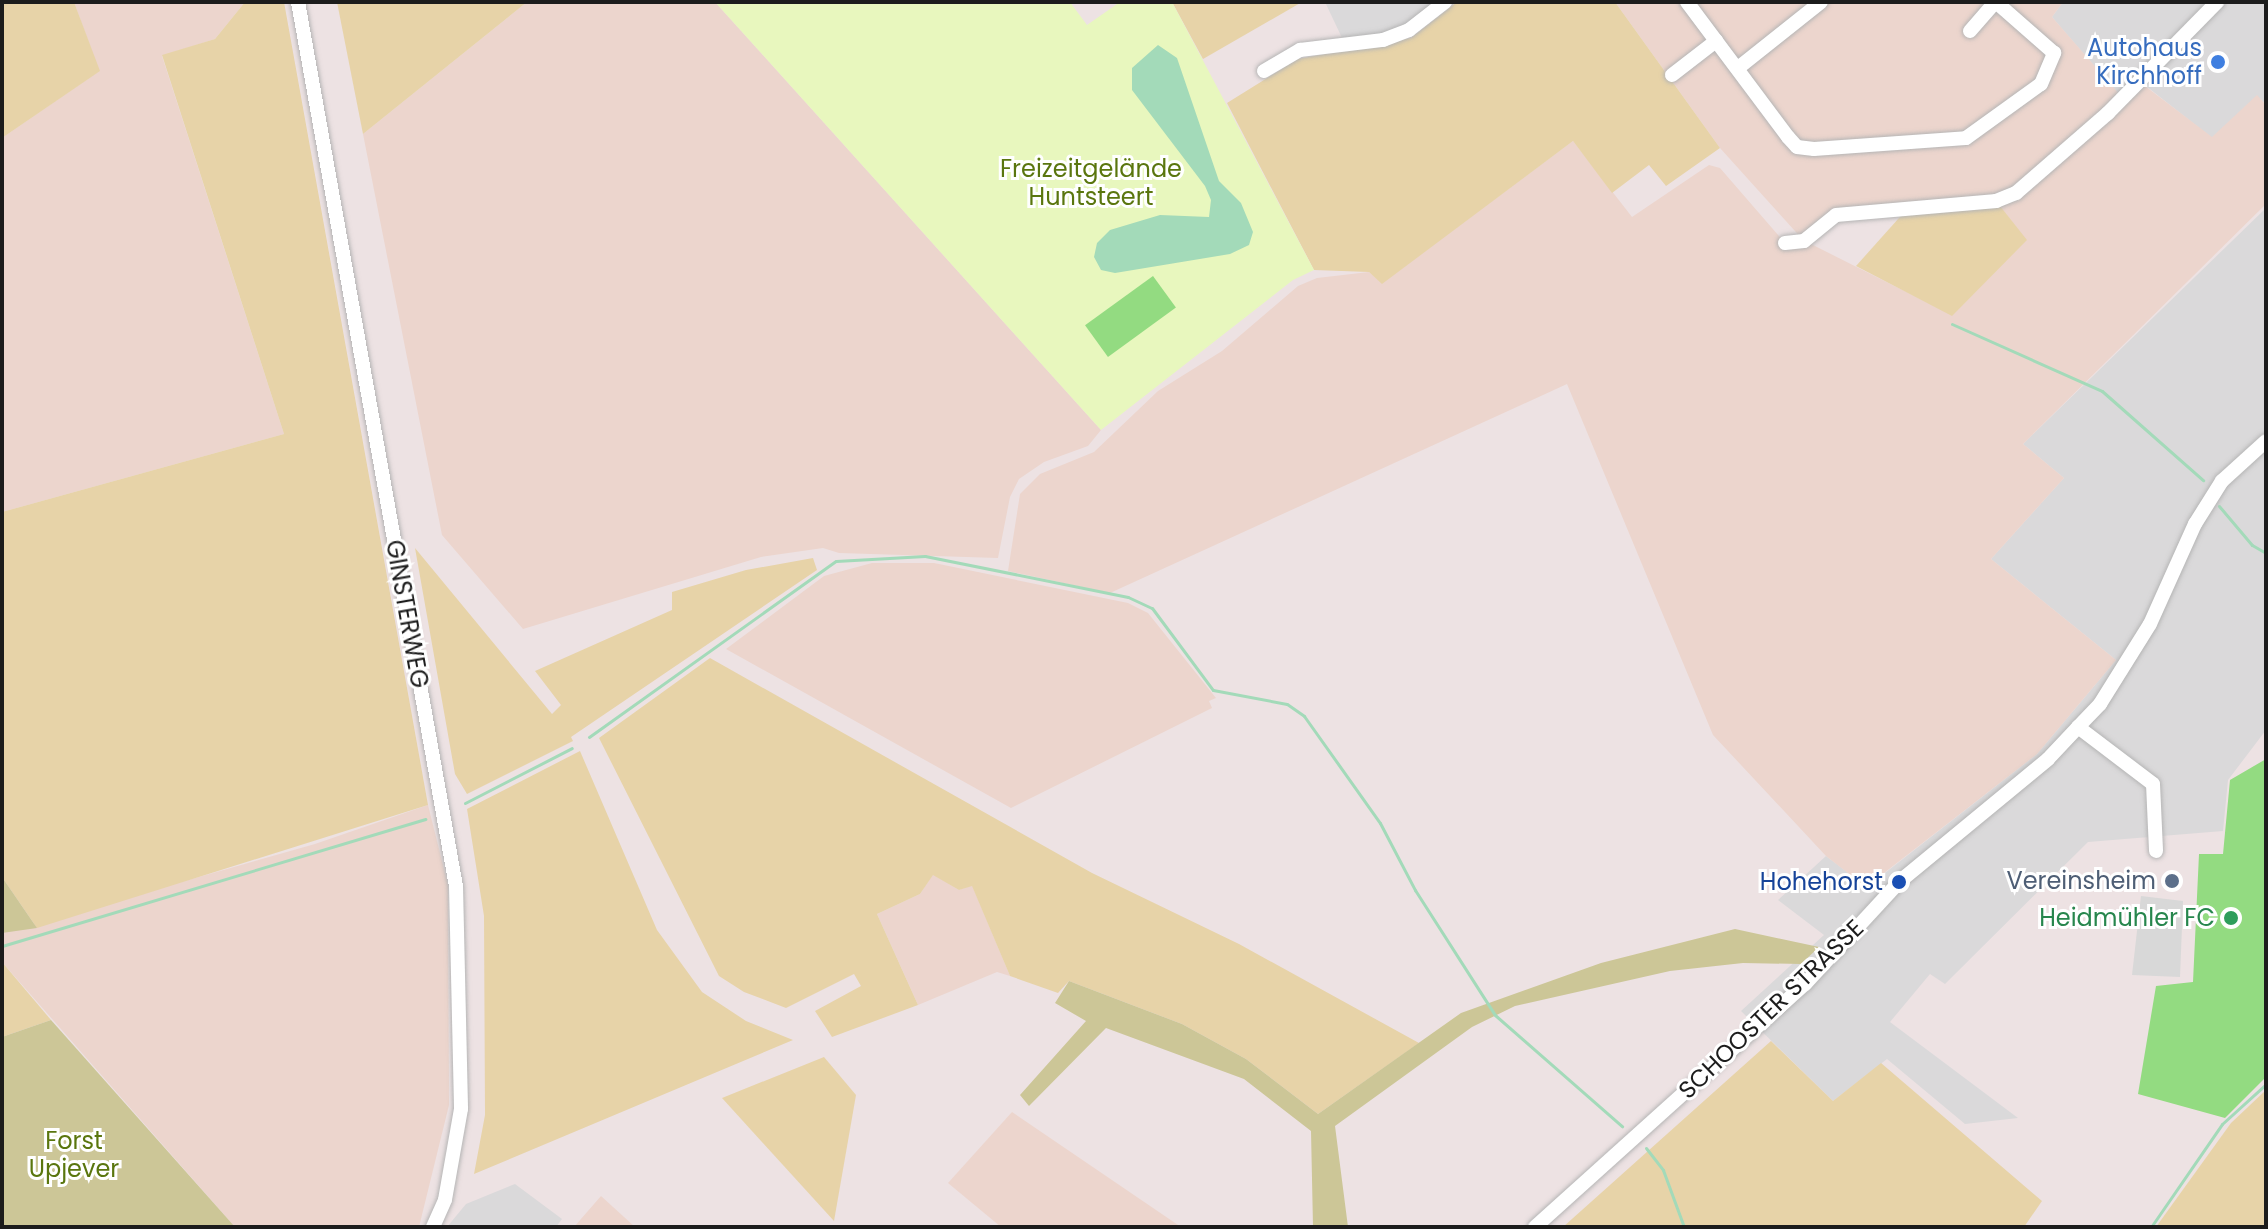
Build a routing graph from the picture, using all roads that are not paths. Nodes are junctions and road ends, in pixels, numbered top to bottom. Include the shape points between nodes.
1 (298, 2) edge
2 (1445, 2) edge
3 (1687, 2) edge
4 (1821, 2) edge
5 (1996, 2) edge
6 (2217, 2) edge
7 (1970, 31) dead end
8 (1716, 41) junction
9 (1738, 68) junction
10 (1264, 71) dead end
11 (1672, 75) dead end
12 (1785, 243) dead end
13 (2266, 441) edge
14 (2078, 727) junction
15 (2156, 851) dead end
16 (433, 1227) edge
17 (1535, 1227) edge

1 - 16 street, GINSTERWEG via 456,886 461,1109 445,1200
2 - 10 street via 1409,30 1383,40 1300,50
3 - 8 street
4 - 9 street
5 - 7 street
5 - 9 street via 2045,43 2054,53 2053,65 2041,84 1966,138 1797,147
6 - 12 street via 2108,113 2016,193 1996,201 1836,215 1804,241
8 - 9 street
8 - 11 street
13 - 14 street, SCHOOSTER STRASSE via 2222,481 2195,524 2150,624 2100,704
14 - 15 street via 2153,784
14 - 17 street, SCHOOSTER STRASSE via 2048,759 1899,882 1805,984

